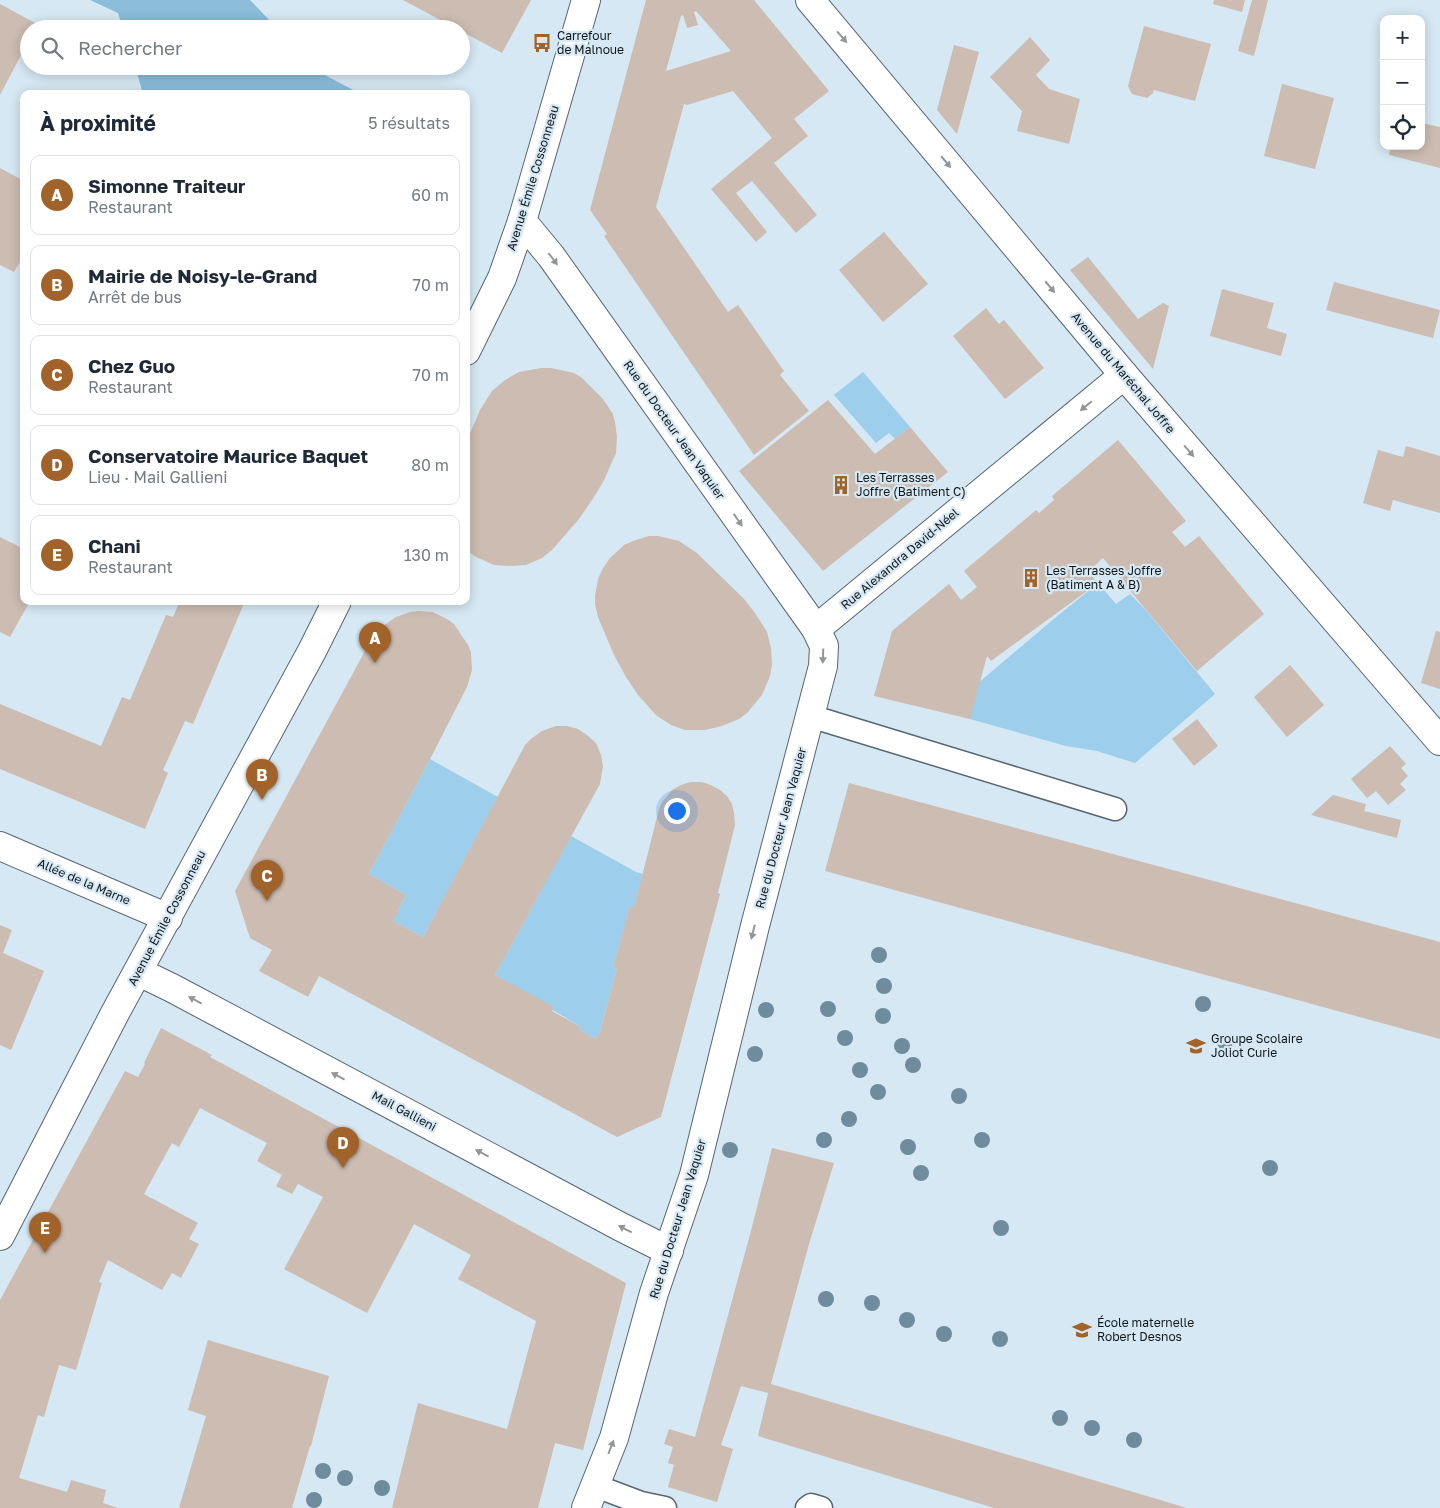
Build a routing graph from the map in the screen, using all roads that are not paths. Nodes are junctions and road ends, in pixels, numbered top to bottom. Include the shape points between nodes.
1 (586, 0) edge
2 (810, 0) edge
3 (522, 221) junction
4 (470, 343) edge
5 (1124, 375) junction
6 (336, 605) edge
7 (816, 629) junction
8 (810, 716) junction
9 (1440, 741) edge
10 (1115, 809) dead end
11 (0, 846) edge
12 (168, 918) junction
13 (139, 972) junction
14 (0, 1236) edge
15 (669, 1251) junction
16 (591, 1497) edge
17 (665, 1508) edge
18 (807, 1508) edge
19 (821, 1508) edge

1 - 3 street, Avenue Émile Cossonneau
2 -> 5 street, Avenue du Maréchal Joffre
3 - 4 street, Avenue Émile Cossonneau via 502,278
3 -> 7 street, Rue du Docteur Jean Vaquier via 551,256
5 -> 7 street, Rue Alexandra David-Néel
5 -> 9 street, Avenue du Maréchal Joffre
6 - 12 street, Avenue Émile Cossonneau
7 -> 8 street, Rue du Docteur Jean Vaquier via 824,646 824,656
8 - 10 lane
8 -> 15 street, Rue du Docteur Jean Vaquier via 694,1175
11 - 12 street, Allée de la Marne
12 - 13 street, Avenue Émile Cossonneau
13 - 14 street, Avenue Émile Cossonneau
15 -> 13 street, Mail Gallieni
16 -> 15 street, Rue du Docteur Jean Vaquier via 614,1438 654,1293
16 - 17 lane
18 - 19 lane via 811,1505

